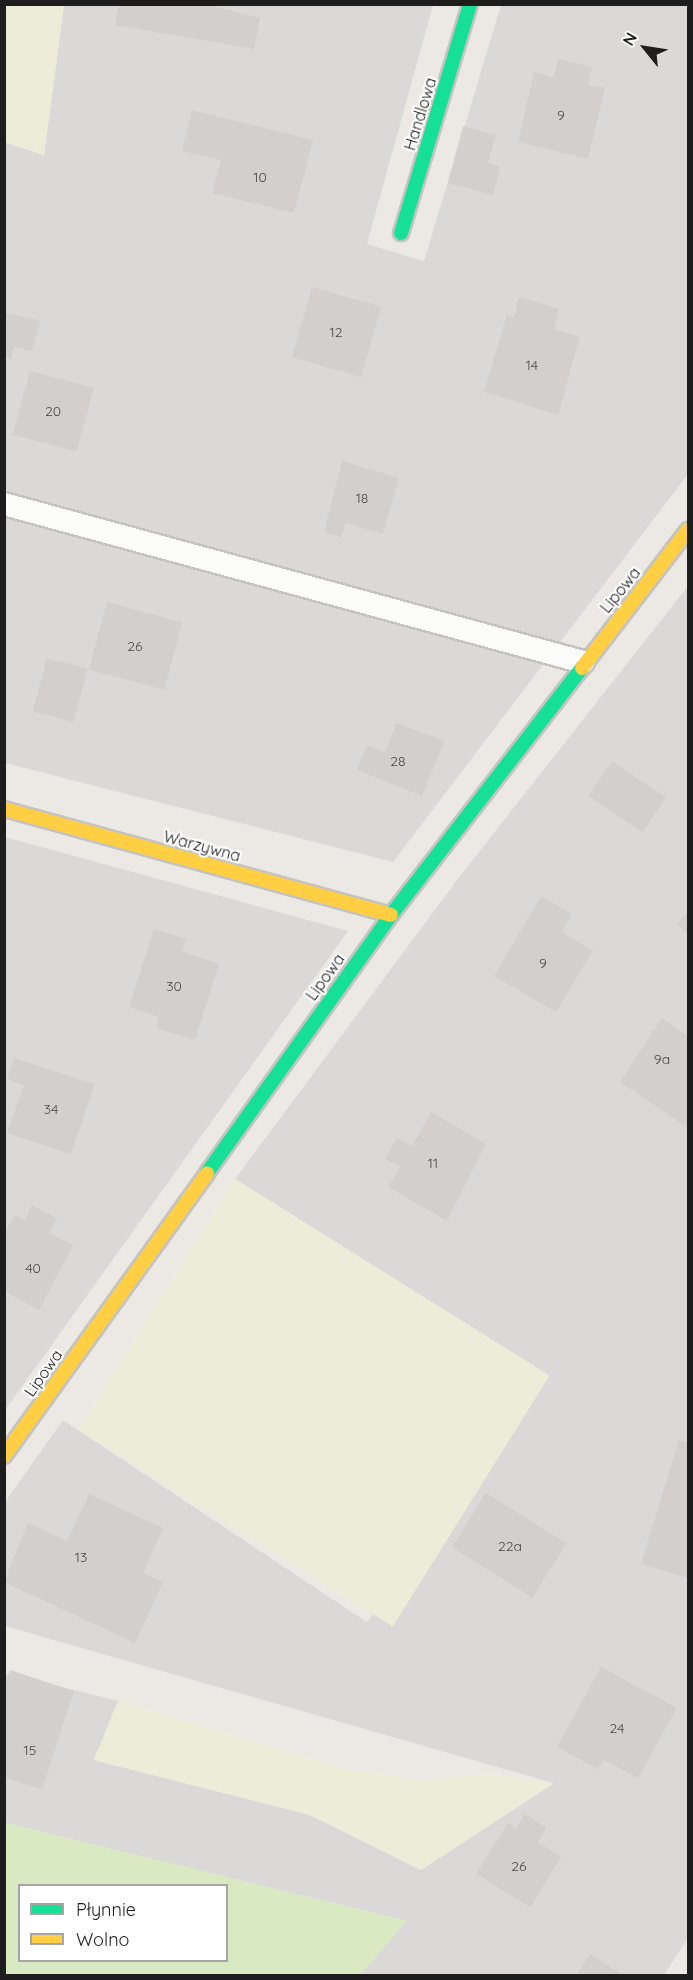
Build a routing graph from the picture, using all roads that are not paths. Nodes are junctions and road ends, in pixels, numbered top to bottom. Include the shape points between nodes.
1 (470, 4) edge
2 (401, 233) dead end
3 (4, 504) edge
4 (688, 530) edge
5 (583, 662) junction
6 (4, 808) edge
7 (391, 915) junction
8 (4, 1456) edge

1 - 2 street, Handlowa
3 - 5 lane
4 - 5 street, Lipowa
5 - 7 street, Lipowa
6 - 7 street, Warzywna
7 - 8 street, Lipowa

